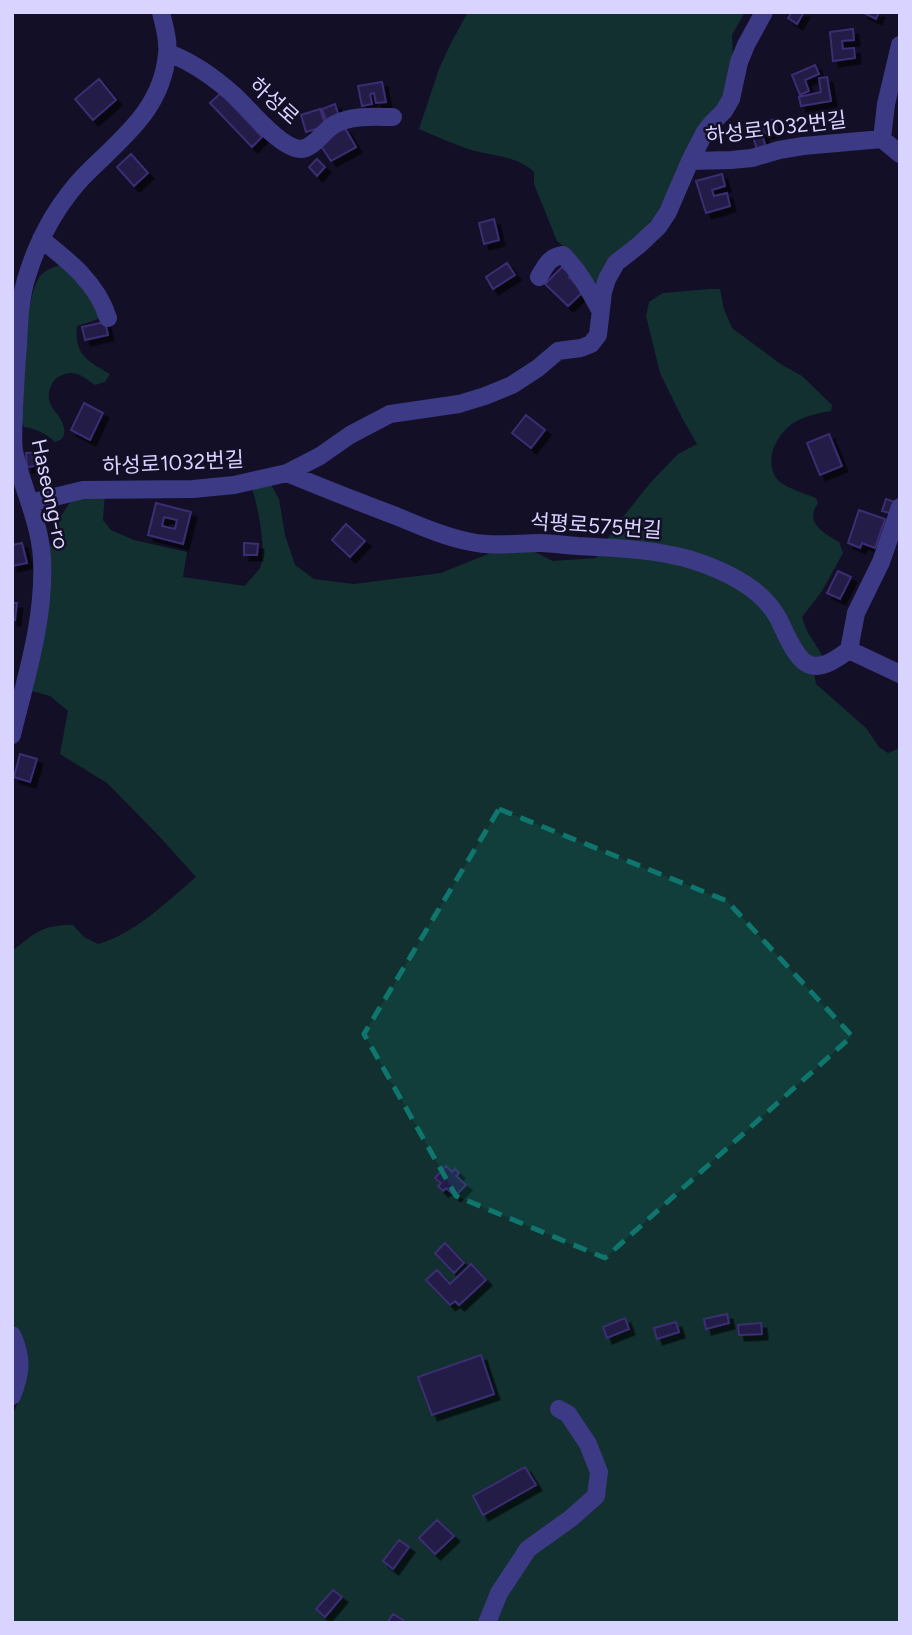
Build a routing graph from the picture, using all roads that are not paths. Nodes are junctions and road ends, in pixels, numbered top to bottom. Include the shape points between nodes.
1 (161, 12) edge
2 (764, 12) edge
3 (900, 45) edge
4 (168, 53) junction
5 (393, 117) dead end
6 (882, 139) junction
7 (900, 155) edge
8 (690, 161) junction
9 (41, 239) junction
10 (539, 277) dead end
11 (600, 310) junction
12 (107, 318) dead end
13 (13, 448) edge
14 (287, 473) junction
15 (30, 503) junction
16 (900, 507) edge
17 (849, 650) junction
18 (900, 674) edge
19 (12, 735) edge
20 (12, 1335) edge
21 (12, 1396) edge
22 (559, 1409) dead end
23 (487, 1623) edge

1 - 4 street, Haseong-ro
2 - 8 street via 739,62 731,99
3 - 6 street
4 - 5 street, 하성로 via 209,75 293,148 311,146 323,132 349,118
4 - 9 street, Haseong-ro via 154,99 122,141 69,194
6 - 7 street
6 - 8 street, 하성로1032번길 via 803,146 752,158
8 - 11 street, 하성로1032번길 via 658,228 616,263
9 - 12 street via 88,281
9 - 13 street, Haseong-ro via 20,309
10 - 11 street via 549,260 563,255
11 - 14 street, 하성로1032번길 via 591,344 558,351 512,385 485,396 390,414
13 - 15 street, Haseong-ro
14 - 15 street, 하성로1032번길 via 207,488 83,490
14 - 17 street, 석평로575번길 via 471,542 645,550 701,563 750,588 767,603 805,663 828,663
15 - 19 street, Haseong-ro via 40,541 41,595 36,637
16 - 17 street via 881,562 856,613
17 - 18 street
20 - 21 street via 20,1367
22 - 23 street via 568,1414 588,1444 599,1472 596,1496 528,1549 499,1593

